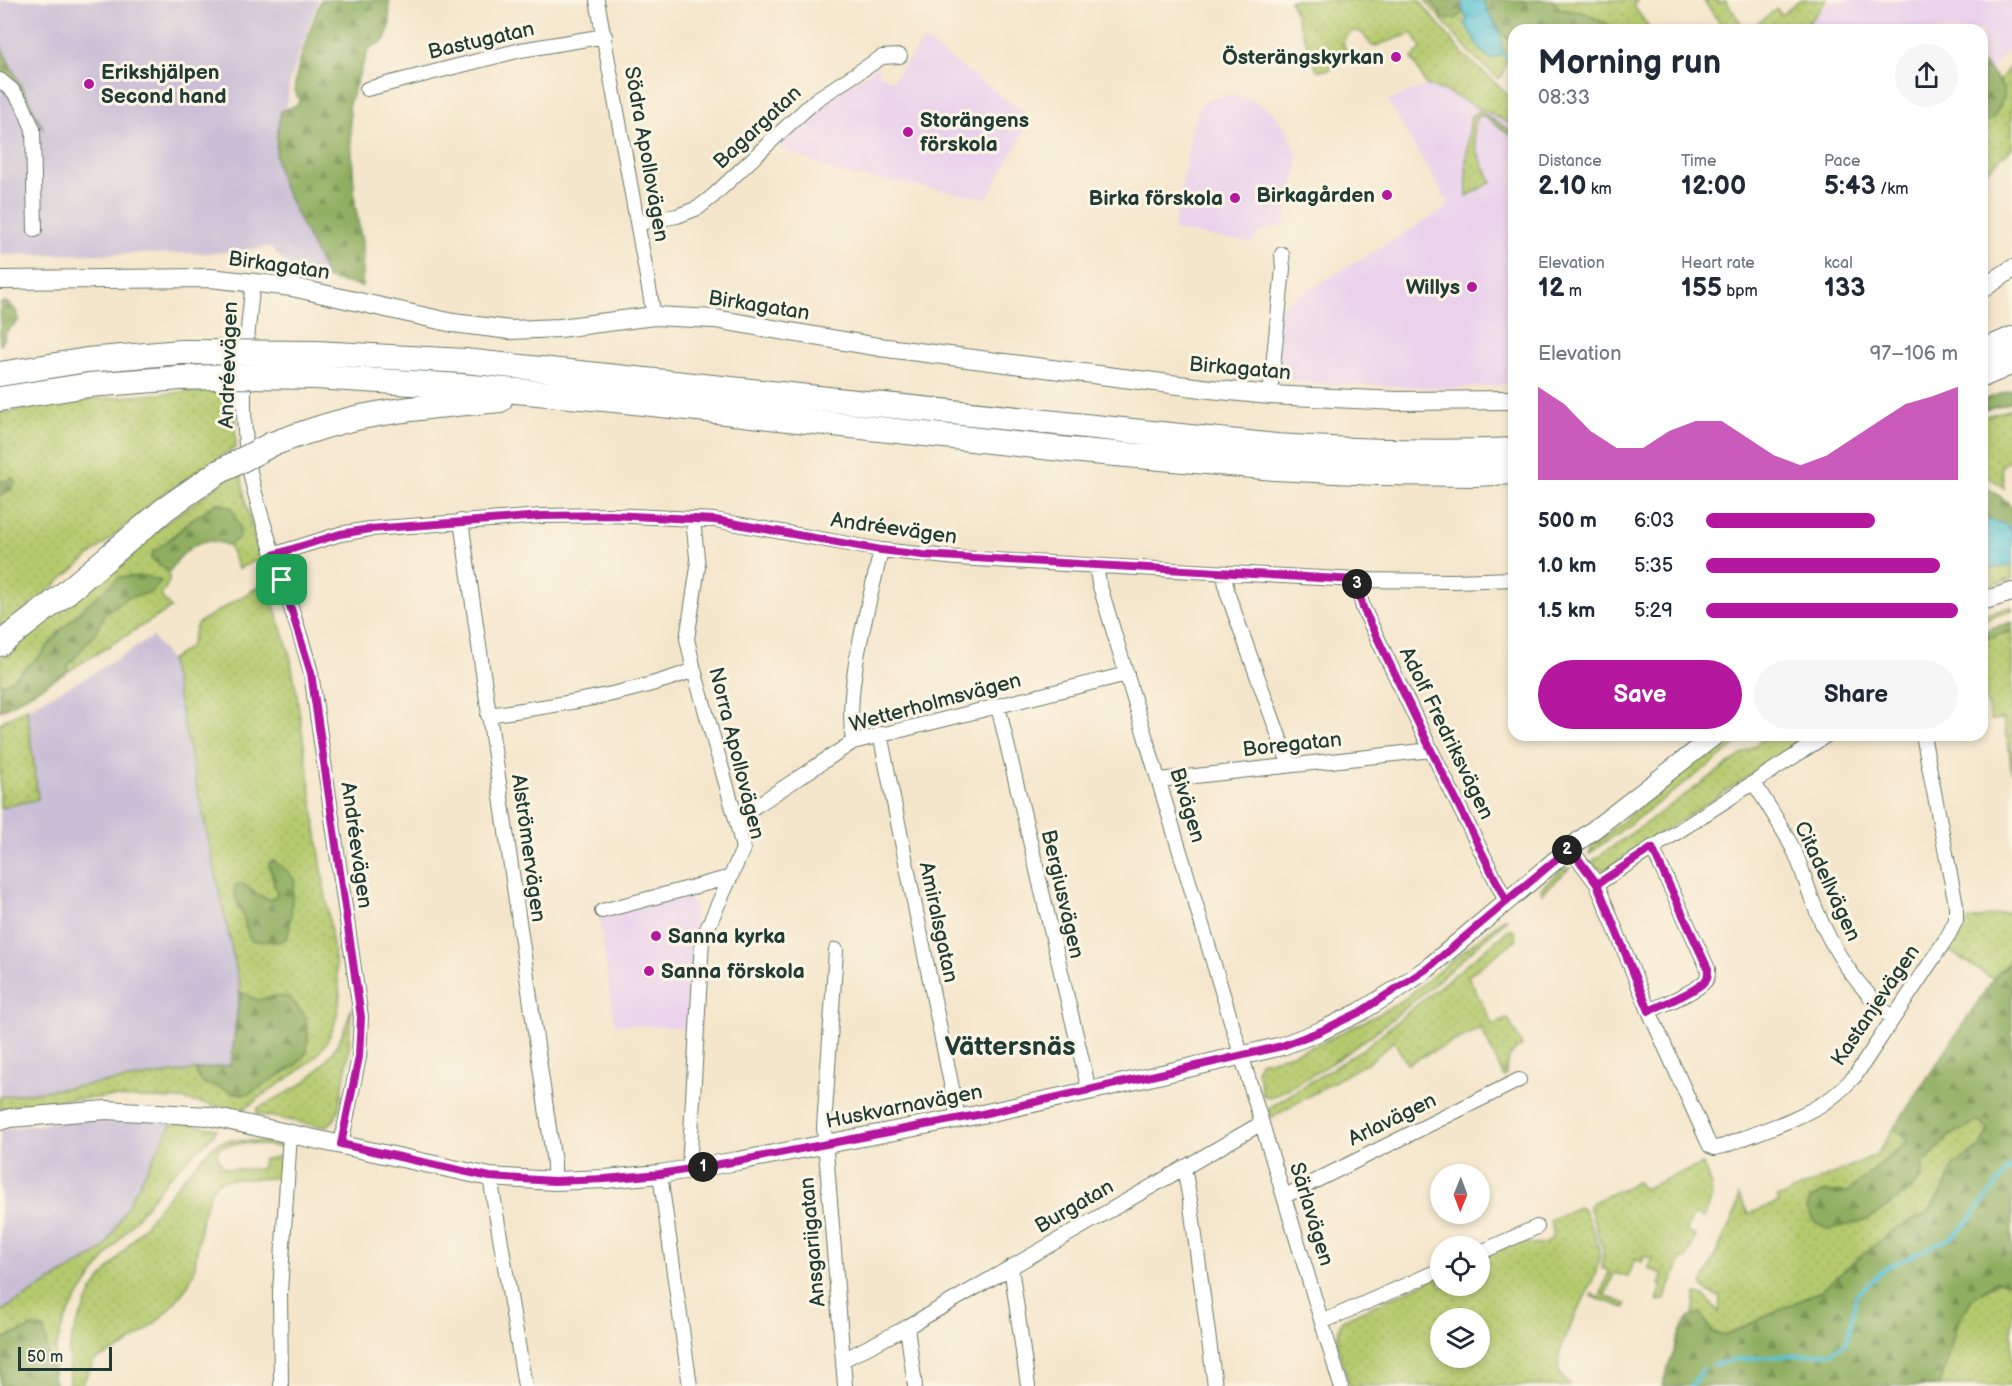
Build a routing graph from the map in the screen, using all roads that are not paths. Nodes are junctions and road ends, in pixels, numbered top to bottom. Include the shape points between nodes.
1 (597, 0) edge
2 (605, 36) junction
3 (900, 56) dead end
4 (0, 80) edge
5 (367, 89) dead end
6 (638, 223) junction
7 (35, 230) dead end
8 (1282, 254) dead end
9 (2012, 269) edge
10 (0, 280) edge
11 (253, 281) junction
12 (1988, 285) edge
13 (654, 316) junction
14 (2012, 339) edge
15 (1988, 349) edge
16 (2012, 362) edge
17 (2012, 370) edge
18 (0, 374) edge
19 (1988, 374) edge
20 (1988, 376) edge
21 (1270, 394) junction
22 (0, 399) edge
23 (1508, 400) edge
24 (625, 401) junction
25 (1508, 450) edge
26 (1508, 472) edge
27 (693, 520) junction
28 (462, 521) junction
29 (881, 550) junction
30 (273, 555) junction
31 (1096, 566) junction
32 (1224, 573) junction
33 (1508, 579) edge
34 (1356, 580) junction
35 (2012, 592) edge
36 (1988, 599) edge
37 (0, 644) edge
38 (693, 670) junction
39 (1127, 674) junction
40 (998, 706) junction
41 (488, 715) junction
42 (880, 734) junction
43 (1708, 741) edge
44 (1818, 741) edge
45 (1924, 741) edge
46 (853, 742) junction
47 (1431, 750) junction
48 (1289, 764) junction
49 (1159, 780) junction
50 (1754, 783) junction
51 (736, 819) junction
52 (1570, 848) junction
53 (1652, 848) junction
54 (731, 877) junction
55 (1597, 884) junction
56 (1506, 901) junction
57 (602, 911) dead end
58 (836, 950) dead end
59 (1649, 1011) junction
60 (1893, 1019) junction
61 (1241, 1055) junction
62 (1519, 1080) dead end
63 (1089, 1090) junction
64 (958, 1118) junction
65 (0, 1121) edge
66 (1262, 1123) junction
67 (290, 1134) junction
68 (341, 1144) junction
69 (825, 1144) junction
70 (1184, 1167) junction
71 (689, 1169) junction
72 (660, 1174) junction
73 (490, 1177) junction
74 (554, 1181) junction
75 (1285, 1196) junction
76 (1538, 1227) dead end
77 (1490, 1248) edge
78 (1011, 1267) junction
79 (1430, 1274) edge
80 (1322, 1322) junction
81 (907, 1328) junction
82 (843, 1360) junction
83 (281, 1386) edge
84 (525, 1386) edge
85 (690, 1386) edge
86 (845, 1386) edge
87 (915, 1386) edge
88 (1028, 1386) edge
89 (1215, 1386) edge
90 (1341, 1386) edge

1 - 2 street, Södra Apollovägen
2 - 5 street, Bastugatan via 521,50
2 - 6 street, Södra Apollovägen
3 - 6 street, Bagargatan via 882,57 817,99 698,208
4 - 7 street via 22,103 33,129
6 - 13 street, Södra Apollovägen
8 - 21 street
9 - 12 street
10 - 11 street, Birkagatan
11 - 13 street, Birkagatan via 311,290 453,323 510,330
11 - 30 street, Andréevägen via 245,434 252,480
13 - 21 street, Birkagatan via 724,320 883,348
14 - 15 highway
16 - 19 highway
17 - 20 highway
18 - 25 highway, bridge via 87,360 181,352 316,352 477,363 1276,446 1377,452
21 - 23 street, Birkagatan via 1397,401
22 - 24 highway, bridge via 89,385 247,376 461,386
24 - 26 highway via 1252,466 1376,473
24 - 37 highway, bridge via 510,399 412,408 360,417 272,444 217,473 165,509
27 - 28 street, Andréevägen via 611,515
27 - 29 street, Andréevägen via 715,520
27 - 38 street, Norra Apollovägen via 698,567 687,639
28 - 30 street, Andréevägen via 340,534
28 - 41 street, Alströmervägen
29 - 31 street, Andréevägen
29 - 46 street via 856,666 850,721
30 - 68 street, Andréevägen via 311,673 358,987 359,1057
31 - 32 street, Andréevägen
31 - 39 street, Bivägen
32 - 34 street, Andréevägen
32 - 48 street via 1227,592
33 - 34 street, Andréevägen
34 - 47 street, Adolf Fredriksvägen via 1363,608
35 - 36 street
38 - 41 street via 666,681 568,704
38 - 51 street, Norra Apollovägen
39 - 40 street, Wetterholmsvägen
39 - 49 street, Bivägen
40 - 42 street, Wetterholmsvägen
40 - 63 street, Bergiusvägen
41 - 74 street, Alströmervägen
42 - 46 street, Wetterholmsvägen
42 - 64 street, Amiralsgatan
43 - 52 street, Huskvarnavägen
44 - 50 street
45 - 60 street, Kastanjevägen via 1956,920
46 - 51 street, Wetterholmsvägen
47 - 48 street, Boregatan
47 - 56 street, Adolf Fredriksvägen
48 - 49 street, Boregatan
49 - 61 street, Bivägen
50 - 53 street
50 - 60 street, Citadellvägen via 1786,834 1820,919 1846,967
51 - 54 street, Norra Apollovägen via 743,849
52 - 55 street, Kastanjevägen
52 - 56 street, Huskvarnavägen
53 - 55 street
53 - 59 street via 1708,975 1695,989
54 - 57 street
54 - 71 street, Norra Apollovägen via 702,940
55 - 59 street, Kastanjevägen
56 - 61 street, Huskvarnavägen via 1428,968 1360,1012 1282,1046
58 - 69 street, Ansgariigatan
59 - 60 street, Kastanjevägen via 1707,1140 1715,1148 1827,1101 1855,1076
61 - 63 street, Huskvarnavägen
61 - 66 street, Särlavägen
62 - 75 street, Arlavägen
63 - 64 street, Huskvarnavägen
64 - 69 street, Huskvarnavägen
65 - 67 street, Huskvarnavägen via 106,1110 208,1116
66 - 70 street, Burgatan
66 - 75 street, Särlavägen
67 - 68 street, Huskvarnavägen
67 - 83 street via 279,1292
68 - 73 street, Huskvarnavägen
69 - 71 street, Huskvarnavägen
69 - 82 street, Ansgariigatan
70 - 78 street, Burgatan
70 - 89 street
71 - 72 street, Huskvarnavägen
72 - 74 street, Huskvarnavägen
72 - 85 street
73 - 74 street, Huskvarnavägen
73 - 84 street
75 - 80 street, Särlavägen
76 - 77 street
78 - 81 street, Burgatan
78 - 88 street
79 - 80 street
80 - 90 street, Särlavägen
81 - 82 street, Burgatan
81 - 87 street
82 - 86 street, Ansgariigatan

